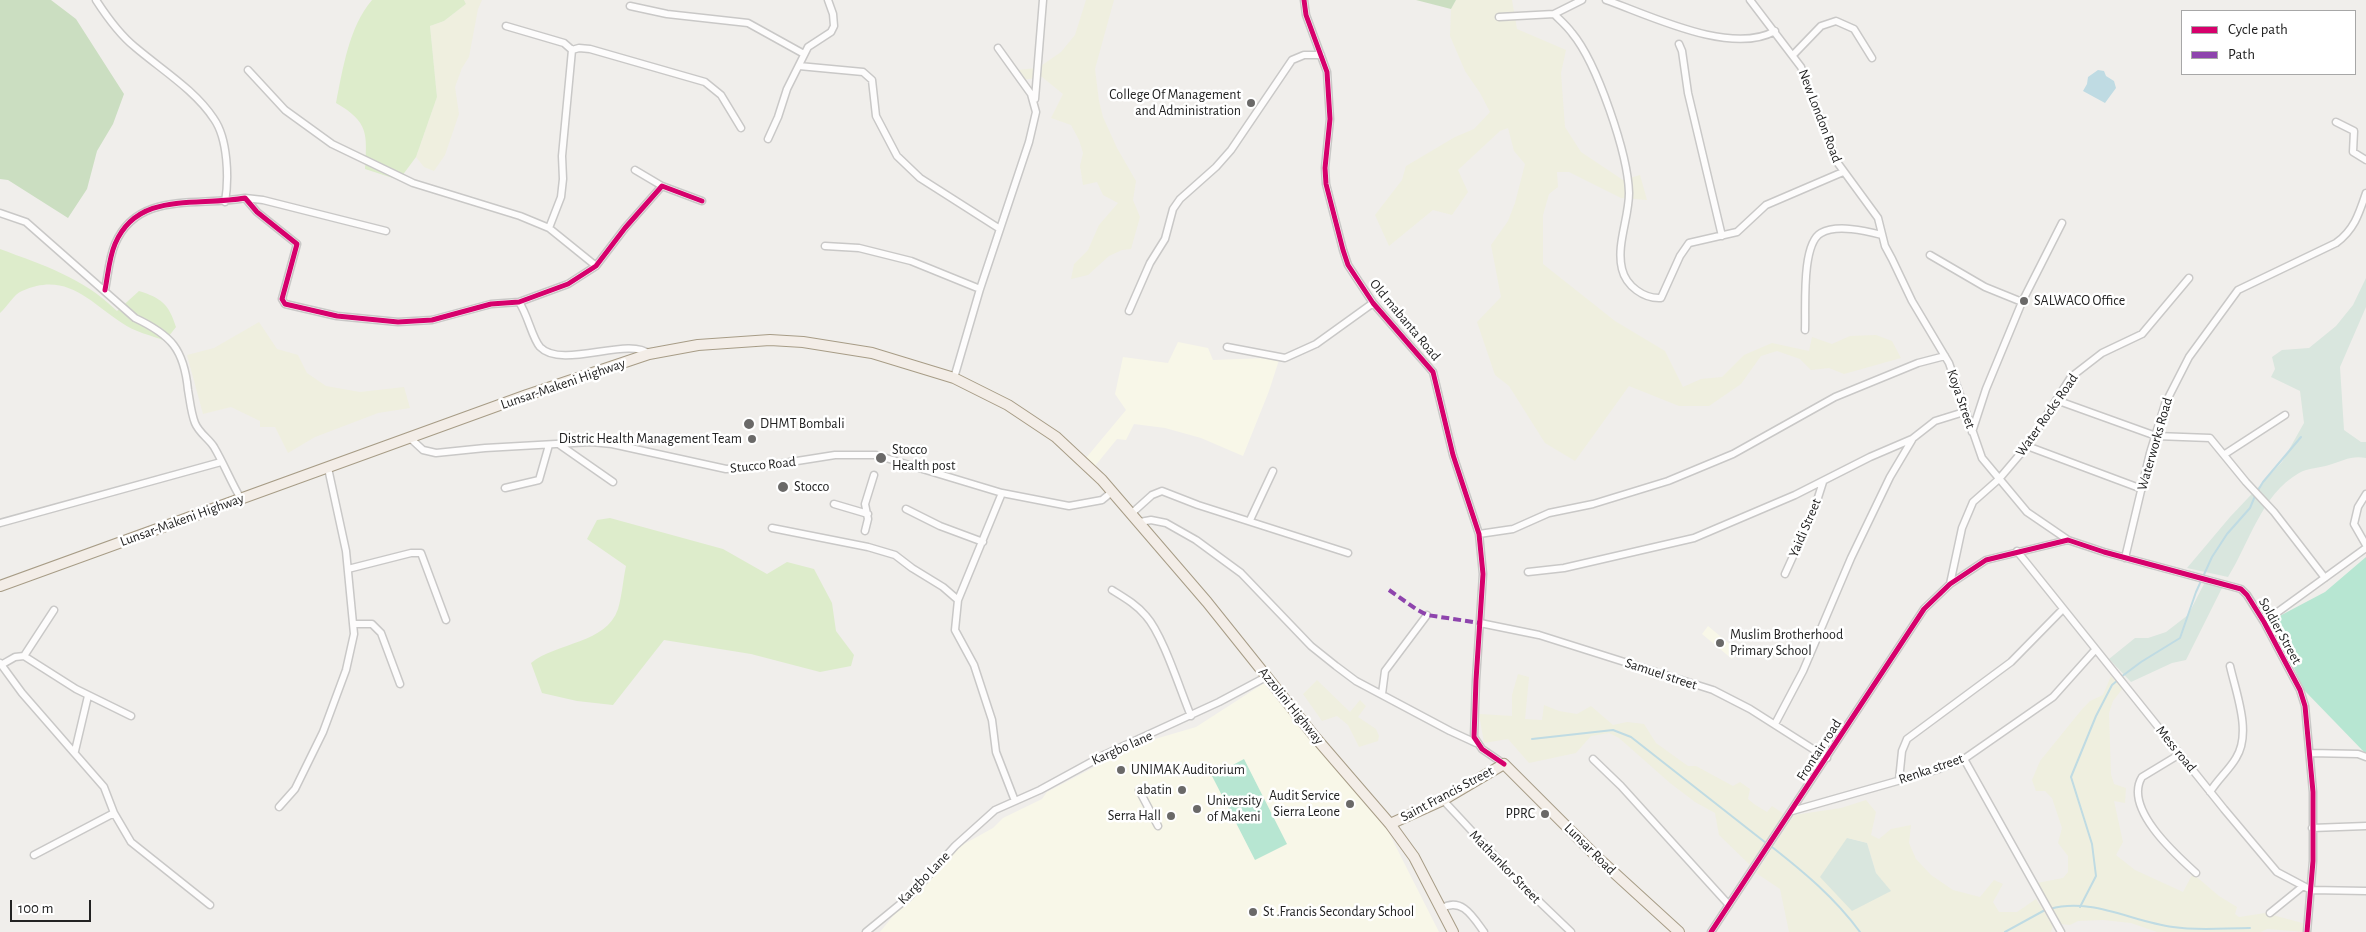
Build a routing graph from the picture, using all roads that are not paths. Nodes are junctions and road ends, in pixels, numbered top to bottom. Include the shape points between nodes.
1 (828, 0) edge
2 (1043, 0) edge
3 (1304, 0) edge
4 (1582, 0) edge
5 (1606, 0) edge
6 (1750, 0) edge
7 (98, 1) edge
8 (630, 6) dead end
9 (1554, 14) junction
10 (1499, 17) dead end
11 (506, 26) dead end
12 (1774, 31) junction
13 (1679, 44) dead end
14 (998, 48) dead end
15 (572, 50) junction
16 (804, 54) junction
17 (1321, 55) junction
18 (1792, 55) junction
19 (1872, 58) dead end
20 (799, 66) junction
21 (248, 70) dead end
22 (1035, 100) junction
23 (2336, 122) dead end
24 (741, 128) dead end
25 (768, 139) dead end
26 (2366, 160) edge
27 (635, 170) dead end
28 (1842, 172) junction
29 (662, 186) junction
30 (2366, 193) edge
31 (245, 198) junction
32 (702, 201) dead end
33 (225, 202) junction
34 (0, 213) edge
35 (2062, 223) dead end
36 (549, 228) junction
37 (1000, 229) junction
38 (386, 231) dead end
39 (1882, 235) junction
40 (1722, 236) junction
41 (825, 246) dead end
42 (1930, 255) dead end
43 (596, 266) junction
44 (2189, 278) dead end
45 (980, 289) junction
46 (105, 290) junction
47 (519, 302) junction
48 (2022, 302) junction
49 (1373, 303) junction
50 (1129, 311) dead end
51 (1805, 330) dead end
52 (1227, 347) dead end
53 (649, 354) junction
54 (1945, 356) junction
55 (954, 378) junction
56 (2056, 400) junction
57 (1964, 412) junction
58 (2285, 415) dead end
59 (1972, 432) junction
60 (2156, 436) junction
61 (410, 438) junction
62 (1912, 439) junction
63 (549, 445) junction
64 (560, 445) junction
65 (2027, 446) junction
66 (2225, 454) junction
67 (221, 462) junction
68 (328, 468) junction
69 (1273, 472) dead end
70 (874, 475) dead end
71 (1999, 479) junction
72 (613, 482) dead end
73 (1823, 482) junction
74 (505, 488) dead end
75 (2142, 489) junction
76 (1113, 491) junction
77 (1002, 493) junction
78 (2366, 494) edge
79 (241, 498) junction
80 (834, 504) dead end
81 (906, 509) dead end
82 (1132, 513) junction
83 (868, 514) junction
84 (1250, 520) junction
85 (0, 522) edge
86 (1140, 522) junction
87 (772, 528) dead end
88 (865, 531) dead end
89 (1479, 534) junction
90 (2068, 540) junction
91 (983, 542) junction
92 (2366, 547) edge
93 (2017, 551) junction
94 (1348, 553) dead end
95 (2125, 558) junction
96 (348, 569) junction
97 (1528, 572) dead end
98 (1785, 574) dead end
99 (2325, 578) junction
100 (1950, 584) junction
101 (0, 586) edge
102 (1112, 590) dead end
103 (958, 600) junction
104 (2063, 608) junction
105 (54, 610) dead end
106 (1427, 615) dead end
107 (446, 620) dead end
108 (2264, 622) junction
109 (1480, 623) junction
110 (355, 624) junction
111 (2096, 650) junction
112 (24, 656) junction
113 (1, 664) edge
114 (2230, 666) dead end
115 (1266, 677) junction
116 (400, 684) dead end
117 (1382, 694) junction
118 (88, 696) junction
119 (132, 716) dead end
120 (1191, 716) junction
121 (1775, 724) junction
122 (1476, 743) junction
123 (75, 751) junction
124 (2310, 753) junction
125 (2180, 754) junction
126 (2366, 757) edge
127 (1828, 758) junction
128 (1964, 759) junction
129 (1593, 760) dead end
130 (1504, 764) junction
131 (1899, 780) junction
132 (1139, 790) dead end
133 (2210, 792) junction
134 (1443, 800) junction
135 (1015, 801) junction
136 (279, 807) dead end
137 (1792, 812) junction
138 (114, 813) junction
139 (982, 823) joint
140 (1390, 824) junction
141 (1158, 826) dead end
142 (2366, 826) edge
143 (2312, 828) junction
144 (34, 855) dead end
145 (2196, 873) dead end
146 (2302, 887) junction
147 (2312, 890) junction
148 (2366, 891) edge
149 (210, 905) dead end
150 (1729, 905) junction
151 (1442, 908) junction
152 (2270, 913) dead end
153 (866, 932) edge
154 (1454, 932) edge
155 (1484, 932) edge
156 (1571, 932) edge
157 (1679, 932) edge
158 (1711, 932) edge
159 (2061, 932) edge
160 (2307, 932) edge

1 - 16 street via 834,14 834,26 826,36 812,43
2 - 22 street
3 - 17 street, Old mabanta Road
4 - 9 street
5 - 12 street via 1662,22 1725,37 1751,39
6 - 12 street, New London Road
7 - 33 street via 123,36 170,74 215,120 226,158 228,185
8 - 16 street via 667,14 748,23
9 - 10 street
9 - 40 street via 1573,34 1598,80 1622,149 1629,194 1620,254 1628,283 1641,292 1661,298 1687,245
11 - 15 street via 564,43
12 - 18 street, New London Road
13 - 40 street
14 - 22 street
15 - 24 street via 590,49 704,82 721,96
15 - 36 street via 561,196
16 - 20 street
17 - 49 street, Old mabanta Road via 1327,72 1330,119 1326,184 1348,265
17 - 50 street via 1304,55 1292,60 1226,156 1180,199 1170,214 1165,238
18 - 19 street via 1821,26 1836,21 1854,28
18 - 28 street, New London Road via 1801,67
20 - 25 street
20 - 37 street via 869,75 876,116 898,156 920,178
21 - 36 street via 285,110 346,152 414,183
22 - 37 street via 1036,112 1029,142
23 - 26 street via 2354,131 2353,152
27 - 29 street
28 - 39 street, New London Road via 1872,207
28 - 40 street via 1766,205 1737,232
29 - 32 street
29 - 43 street
30 - 60 street, Waterworks Road via 2356,222 2342,238 2238,290 2176,380
31 - 33 street
31 - 38 street
31 - 47 street via 257,212 297,244 282,299 285,304 337,316 398,322 432,320 490,304
33 - 46 street via 159,205 138,215 125,227 114,246
34 - 46 street via 26,222
35 - 48 street
36 - 43 street
37 - 45 street
39 - 51 street via 1852,228 1823,232 1816,237 1810,248 1806,274
39 - 54 street, Koya Street via 1912,301
41 - 45 street via 859,248 911,261
42 - 48 street via 1985,287
43 - 47 street via 568,284
44 - 56 street, Water Rocks Road via 2142,334 2085,364
45 - 55 street
46 - 67 street via 135,318 161,332 176,346 186,369 196,425 213,445
47 - 53 street via 535,339 547,352 565,355 634,348
48 - 59 street
49 - 52 street via 1316,344 1285,358
49 - 89 street, Old mabanta Road via 1433,372 1453,455
53 - 55 main road, Lunsar-Makeni Highway via 740,341 803,342 872,353
53 - 61 main road, Lunsar-Makeni Highway
54 - 57 street, Koya Street
54 - 89 street via 1918,363 1835,397 1733,454 1668,481 1593,504 1550,512 1514,529
55 - 76 main road, Lunsar-Makeni Highway via 1033,420 1073,452
56 - 60 street
56 - 65 street, Water Rocks Road
57 - 59 street, Koya Street
57 - 62 street via 1935,421
58 - 66 street
59 - 71 street, Koya Street via 1982,458
60 - 66 street via 2210,438
60 - 75 street, Waterworks Road
61 - 63 street, Stucco Road via 430,453
61 - 68 main road, Lunsar-Makeni Highway
62 - 73 street
62 - 121 street via 1851,558
63 - 64 street, Stucco Road
63 - 74 street via 539,480
64 - 72 street
64 - 77 street, Stucco Road via 612,444 726,469 835,455 876,455
65 - 71 street, Water Rocks Road
65 - 75 street
66 - 99 street
67 - 79 street
67 - 85 street
68 - 79 main road, Lunsar-Makeni Highway
68 - 96 street
69 - 84 street
70 - 83 street via 865,504
71 - 90 street, Koya Street via 2027,512
71 - 100 street, Water Rocks Road via 1973,502 1966,515
73 - 97 street via 1694,538 1564,568
73 - 98 street, Yaidi Street
75 - 95 street, Waterworks Road
76 - 77 street, Stucco Road via 1102,500 1069,506
76 - 82 main road, Azzolini Highway
77 - 91 street
78 - 92 street via 2358,507 2354,524
79 - 101 main road, Lunsar-Makeni Highway
80 - 83 street
81 - 91 street
82 - 84 street via 1162,491
82 - 86 main road, Azzolini Highway
83 - 88 street
84 - 94 street
86 - 115 main road, Azzolini Highway
86 - 117 street via 1158,520 1166,523 1221,557 1258,589 1311,646 1356,680
87 - 103 street via 895,555
89 - 109 street, Old mabanta Road via 1483,574
90 - 93 street, Soldier Street
90 - 95 street, Soldier Street
91 - 103 street
92 - 99 street
93 - 100 street, Soldier Street via 1986,560
93 - 104 street, Mess road
95 - 108 street, Soldier Street via 2241,589
96 - 107 street via 421,552
96 - 110 street
99 - 108 street
100 - 127 street, Frontair road via 1916,620
102 - 120 street via 1148,617
103 - 135 street via 955,630 974,665 992,720 996,752
104 - 111 street, Mess road
104 - 131 street via 2011,662 1907,739 1902,751
105 - 112 street
106 - 117 street via 1385,671
108 - 124 street, Soldier Street via 2300,690
109 - 121 street, Samuel street via 1539,635 1713,690
109 - 122 street, Old mabanta Road
110 - 116 street via 372,624 381,632
110 - 136 street via 346,670 323,732 295,789
111 - 125 street, Mess road
111 - 128 street, Renka street via 2053,697
112 - 113 street
112 - 118 street
113 - 123 street via 35,709
114 - 133 street via 2241,717 2241,744 2236,758
115 - 120 street, Kargbo lane
115 - 140 main road, Azzolini Highway
117 - 122 street
118 - 119 street
118 - 123 street
120 - 135 street, Kargbo lane via 1106,754
121 - 127 street, Samuel street
122 - 130 street
123 - 138 street via 104,787
124 - 126 street
124 - 143 street, Soldier Street
125 - 133 street, Mess road
125 - 145 street via 2142,777 2138,794 2155,831
127 - 137 street, Frontair road
128 - 131 street, Renka street
128 - 159 street
129 - 150 street via 1621,786
130 - 134 main road, Saint Francis Street
130 - 157 main road, Lunsar Road via 1598,858
131 - 137 street, Renka street
132 - 141 street
133 - 146 street, Mess road via 2277,872
134 - 140 main road, Saint Francis Street
134 - 156 street, Mathankor Street
135 - 139 street, Kargbo lane via 995,810
137 - 150 street, Frontair road
138 - 144 street
138 - 149 street via 131,842
139 - 153 street, Kargbo Lane via 955,846 910,896
140 - 151 main road, Azzolini Highway via 1414,857
142 - 143 street
143 - 147 street, Soldier Street
146 - 147 street, Mess road
146 - 152 street
147 - 148 street, Mess road
147 - 160 street, Soldier Street
150 - 158 street, Frontair road
151 - 154 main road, Azzolini Highway
151 - 155 street via 1461,905

